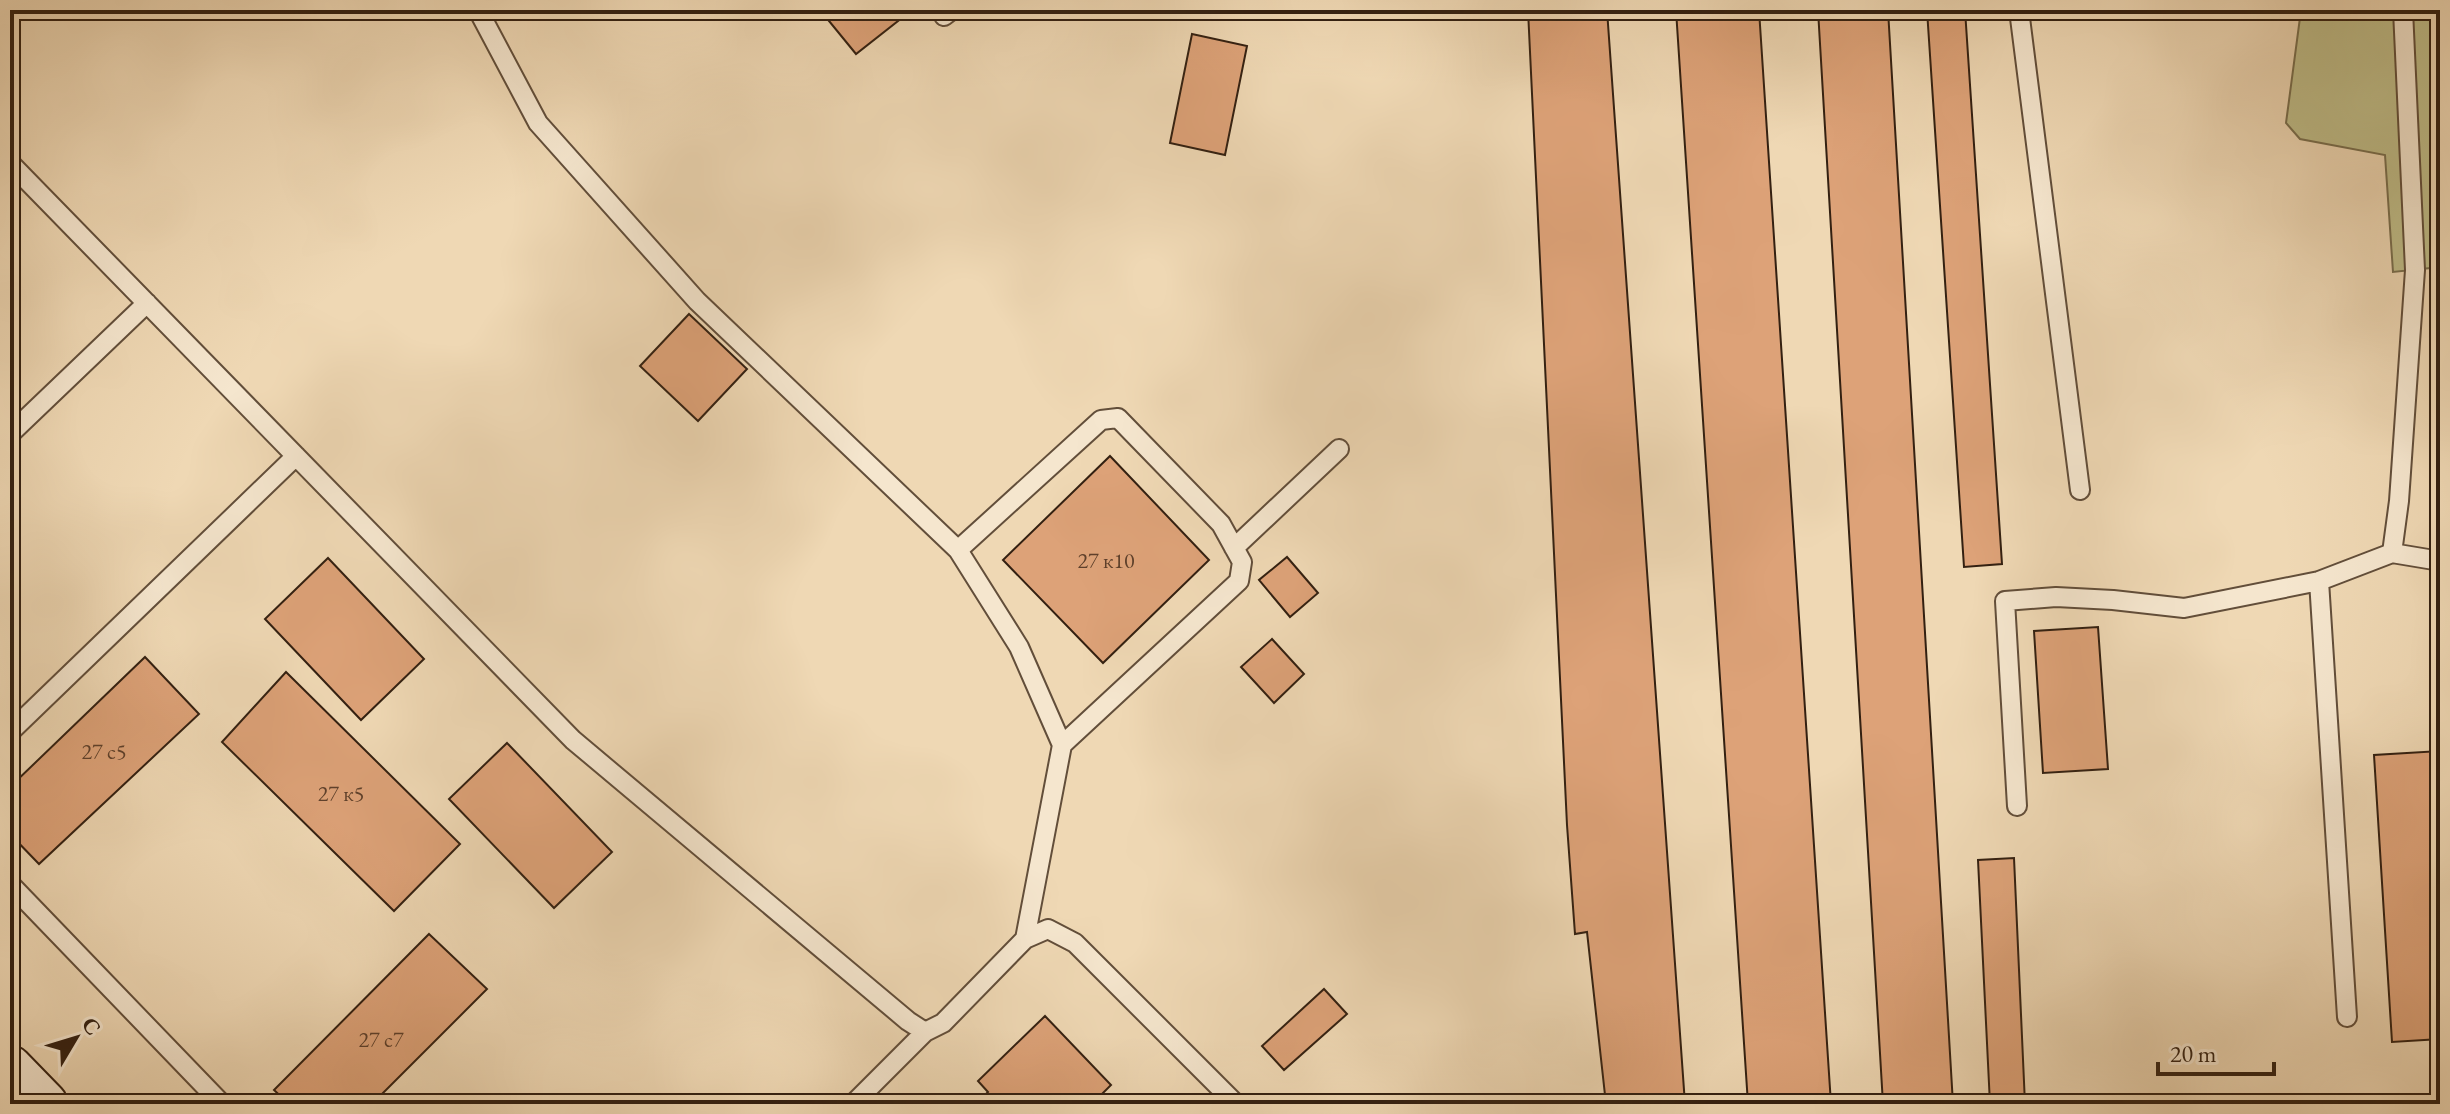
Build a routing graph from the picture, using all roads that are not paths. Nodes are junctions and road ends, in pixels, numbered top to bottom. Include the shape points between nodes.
1 (478, 10) edge
2 (2019, 10) edge
3 (2403, 10) edge
4 (10, 163) edge
5 (147, 303) junction
6 (10, 434) edge
7 (1339, 449) dead end
8 (296, 456) junction
9 (2080, 490) dead end
10 (1234, 548) junction
11 (958, 550) junction
12 (2392, 553) junction
13 (2440, 561) edge
14 (2319, 581) junction
15 (10, 732) edge
16 (1062, 745) junction
17 (2017, 806) dead end
18 (10, 884) edge
19 (1025, 939) junction
20 (2347, 1017) dead end
21 (925, 1032) junction
22 (10, 1068) edge
23 (45, 1104) edge
24 (222, 1104) edge
25 (853, 1104) edge
26 (1236, 1104) edge

1 - 11 lane via 548,135 697,301
2 - 9 lane
3 - 12 lane via 2415,270
4 - 5 lane
5 - 6 lane
5 - 8 lane
7 - 10 lane
8 - 15 lane
8 - 21 lane via 573,740
10 - 11 lane via 1221,524 1118,418 1101,420
10 - 16 lane via 1242,562 1239,581
11 - 16 lane via 1019,647
12 - 13 lane
12 - 14 lane
14 - 17 lane via 2184,608 2056,597 2005,601
14 - 20 lane
16 - 19 lane
18 - 24 lane
19 - 21 lane via 943,1023
19 - 26 lane via 1048,929 1075,943
21 - 25 lane
22 - 23 main road

